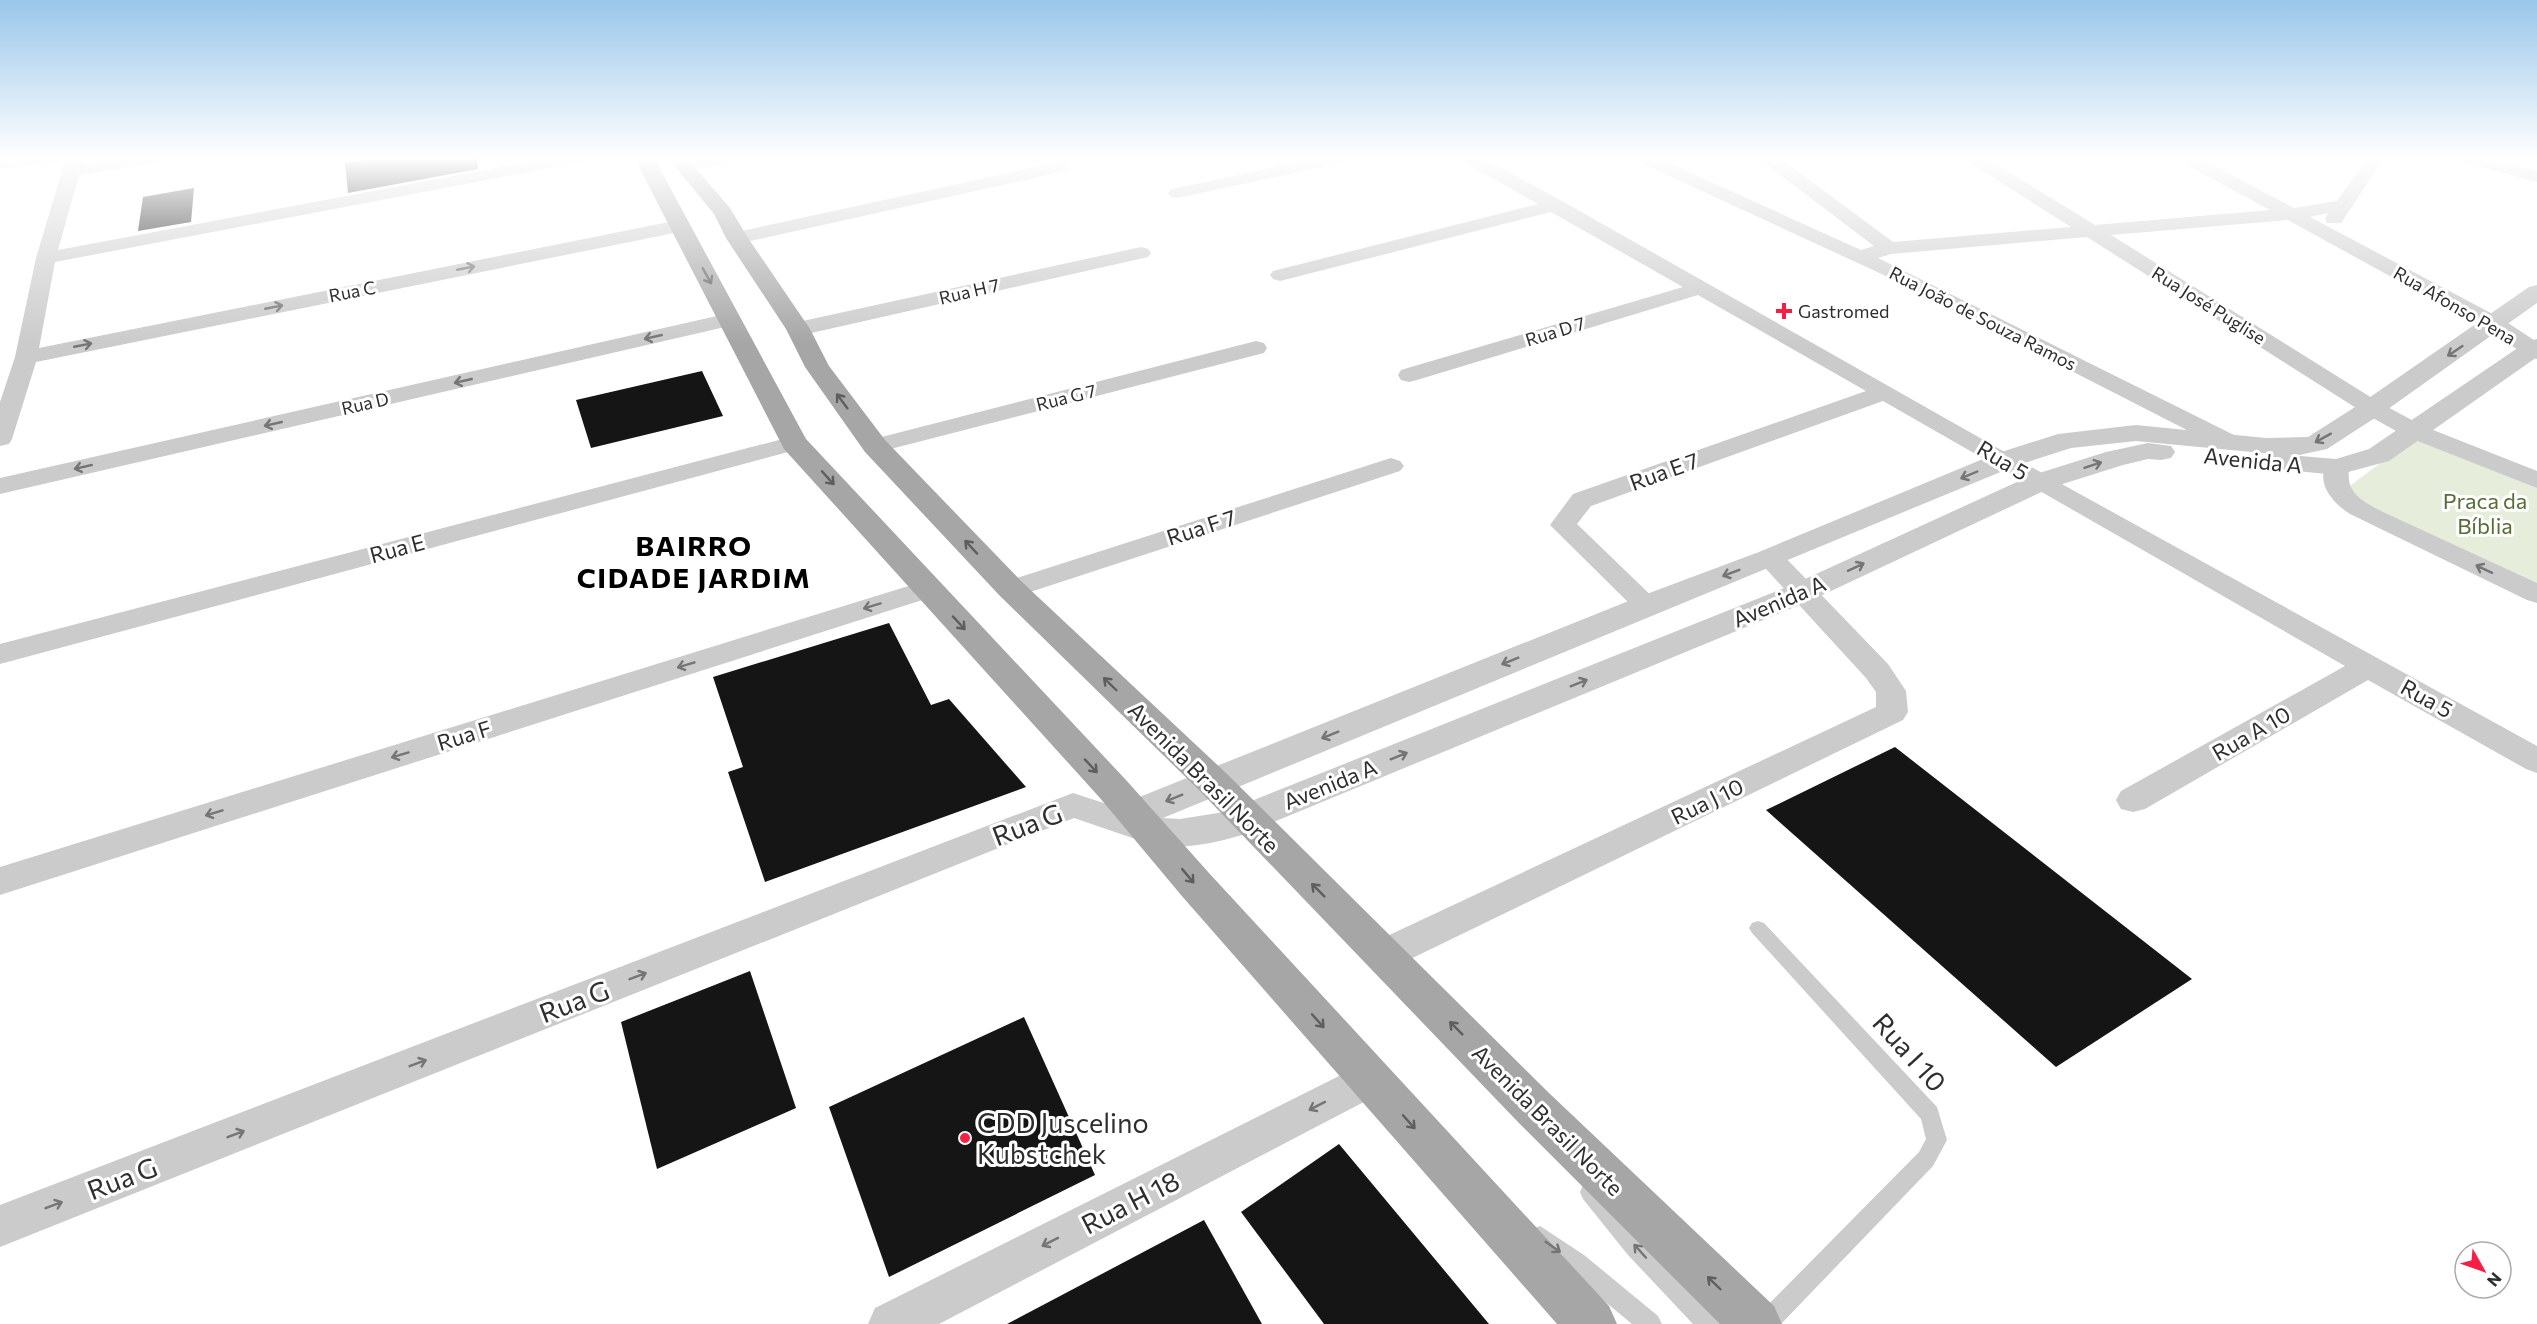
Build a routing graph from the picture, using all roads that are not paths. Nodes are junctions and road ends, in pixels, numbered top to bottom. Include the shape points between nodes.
1 (57, 220) edge
2 (249, 220) edge
3 (676, 220) edge
4 (727, 220) edge
5 (820, 220) edge
6 (1500, 220) edge
7 (1579, 220) edge
8 (1779, 220) edge
9 (1851, 220) edge
10 (2073, 220) edge
11 (2224, 220) edge
12 (2304, 220) edge
13 (2334, 220) edge
14 (679, 226) junction
15 (2091, 231) junction
16 (2326, 231) junction
17 (737, 238) junction
18 (1889, 248) junction
19 (1141, 253) dead end
20 (1860, 257) junction
21 (46, 258) junction
22 (1280, 275) dead end
23 (1700, 288) junction
24 (2537, 292) edge
25 (730, 319) junction
26 (2494, 324) junction
27 (798, 329) junction
28 (1256, 348) dead end
29 (2535, 349) edge
30 (26, 357) junction
31 (1409, 375) dead end
32 (1885, 392) junction
33 (2157, 406) junction
34 (2372, 408) junction
35 (2414, 431) junction
36 (2136, 434) junction
37 (0, 439) edge
38 (794, 443) junction
39 (2231, 443) junction
40 (875, 446) junction
41 (2006, 460) junction
42 (1391, 466) dead end
43 (2337, 467) junction
44 (2537, 480) edge
45 (2040, 482) junction
46 (0, 486) edge
47 (1770, 558) junction
48 (928, 589) junction
49 (1011, 589) junction
50 (1803, 592) junction
51 (2537, 594) edge
52 (1647, 605) junction
53 (0, 654) edge
54 (2368, 666) junction
55 (2537, 761) edge
56 (1213, 782) junction
57 (2133, 800) dead end
58 (1247, 818) junction
59 (1142, 822) junction
60 (0, 881) edge
61 (1758, 928) dead end
62 (1383, 956) junction
63 (1370, 1079) junction
64 (1533, 1107) junction
65 (1470, 1190) junction
66 (0, 1226) edge
67 (891, 1324) edge
68 (1591, 1324) edge
69 (1650, 1324) edge
70 (1709, 1324) edge
71 (1756, 1324) edge
72 (1765, 1324) edge

1 - 21 street
2 - 21 street
3 - 14 main road
4 - 17 main road, Avenida Brasil Norte
5 - 17 street
6 - 22 street
7 - 23 street, Rua 5
8 - 20 street, Rua João de Souza Ramos
9 - 18 street
10 - 15 street, Rua José Puglise
11 - 15 street
12 - 16 street, Rua Afonso Pena
13 - 16 street
14 -> 25 main road
30 -> 14 street, Rua C
15 - 18 street
15 - 34 street, Rua José Puglise
16 - 26 street, Rua Afonso Pena
17 - 27 main road, Avenida Brasil Norte
18 - 20 street
19 - 27 street, Rua H 7
20 - 33 street, Rua João de Souza Ramos
21 - 30 street
23 - 31 street, Rua D 7
23 - 32 street, Rua 5
24 - 26 street, Avenida A
25 - 38 main road
25 -> 46 street, Rua D
26 - 29 street, Rua Afonso Pena
26 -> 34 street, Avenida A
40 -> 27 main road, Avenida Brasil Norte via 817,367
28 - 40 street, Rua G 7
29 - 35 street, Avenida A
30 - 37 street
32 - 41 street, Rua 5
32 - 52 street, Rua E 7 via 1582,500 1563,525
33 - 36 street via 2155,421
33 - 39 street, Rua João de Souza Ramos
34 - 35 street, Rua José Puglise
34 -> 39 street, Avenida A via 2317,442 2298,447
35 - 43 street, Avenida A via 2379,455
35 - 44 street, Rua José Puglise
36 - 39 street, Avenida A
36 - 41 street, Avenida A via 2068,440
38 -> 48 main road
38 - 53 street, Rua E
49 -> 40 main road, Avenida Brasil Norte
41 - 45 street, Rua 5
41 -> 47 street, Avenida A
42 - 49 street, Rua F 7
45 -> 43 street, Avenida A via 2148,451
51 -> 43 street via 2350,504 2337,485
50 -> 45 street, Avenida A
45 - 54 street, Rua 5
47 - 50 street
47 -> 52 street, Avenida A
48 -> 59 main road
48 -> 60 street, Rua F
56 -> 49 main road, Avenida Brasil Norte
58 -> 50 street, Avenida A
50 - 62 street, Rua J 10 via 1877,671 1891,691 1892,712
52 -> 56 street, Avenida A
54 - 55 street, Rua 5
54 - 57 street, Rua A 10
56 - 58 main road, Avenida Brasil Norte
56 -> 59 street, Avenida A
58 - 59 street, Avenida A via 1180,833
62 -> 58 main road, Avenida Brasil Norte
59 -> 63 main road
66 -> 59 street, Rua G via 1073,805
61 - 72 lane, Rua I 10 via 1930,1114 1937,1140 1926,1158
64 -> 62 main road, Avenida Brasil Norte
63 -> 65 main road
63 -> 67 street, Rua H 18
70 -> 64 lane via 1595,1197
71 -> 64 main road, Avenida Brasil Norte
65 - 68 main road
65 -> 69 lane via 1576,1263

